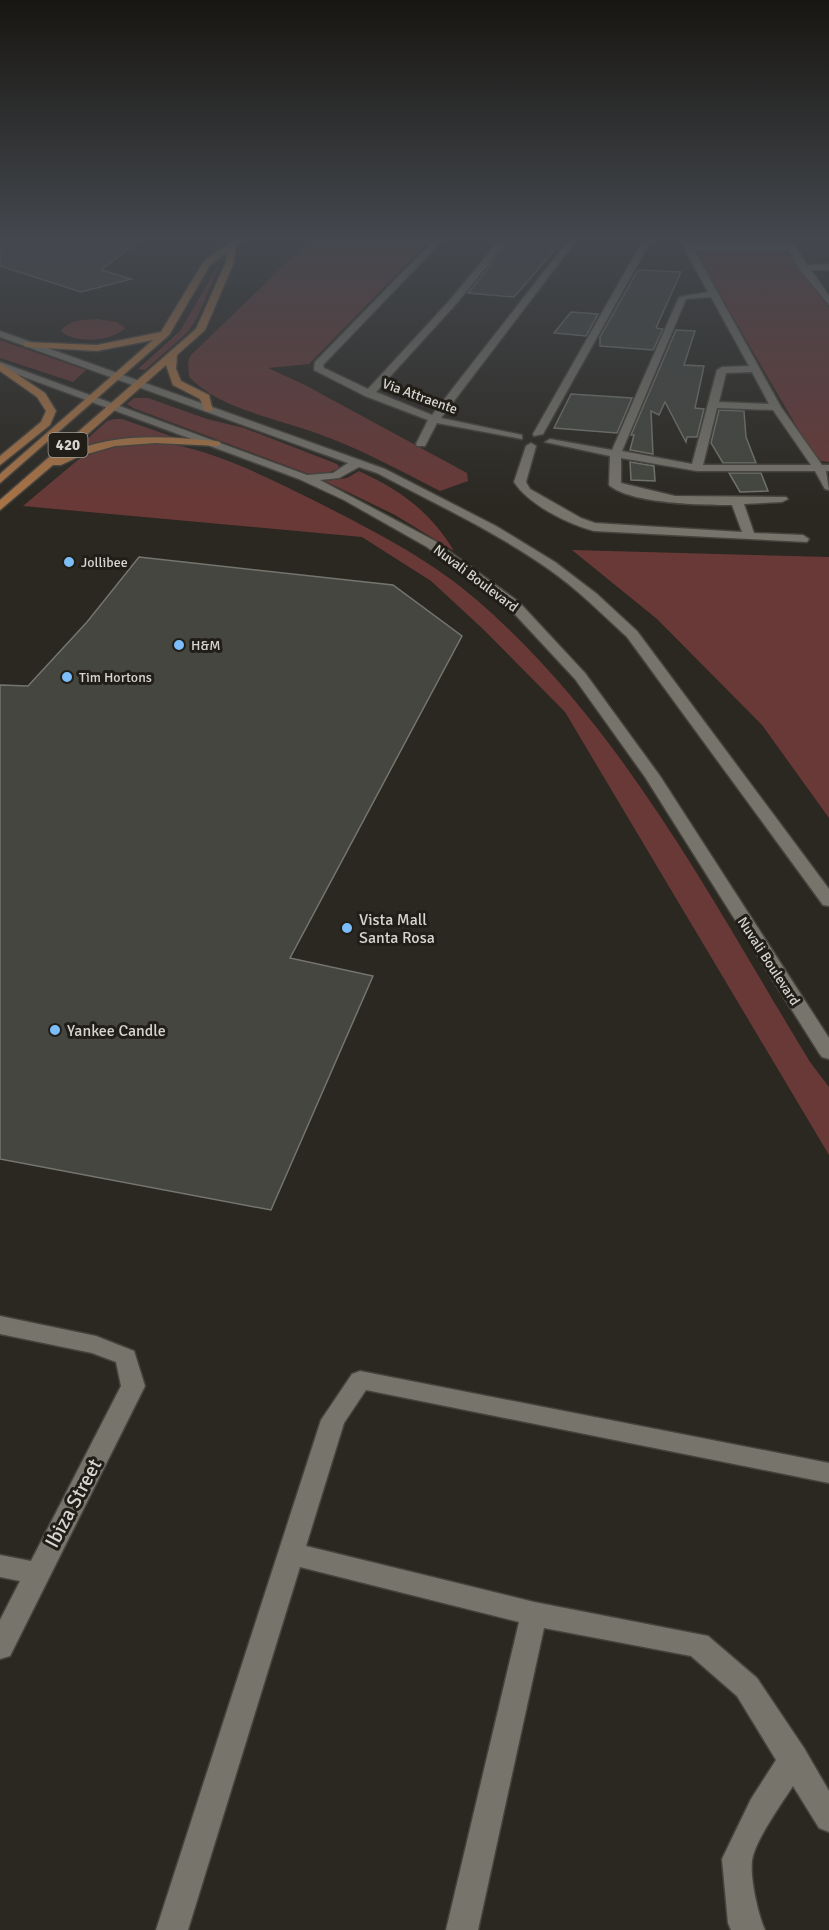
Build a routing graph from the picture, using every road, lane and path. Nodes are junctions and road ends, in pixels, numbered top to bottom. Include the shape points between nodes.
1 (169, 327) edge
2 (201, 327) edge
3 (354, 327) edge
4 (430, 327) edge
5 (505, 327) edge
6 (596, 327) edge
7 (670, 327) edge
8 (731, 327) edge
9 (166, 333) junction
10 (0, 334) edge
11 (27, 344) junction
12 (172, 355) junction
13 (0, 366) edge
14 (754, 369) junction
15 (118, 377) junction
16 (137, 384) junction
17 (369, 394) junction
18 (93, 399) junction
19 (713, 405) junction
20 (112, 406) junction
21 (776, 407) junction
22 (209, 409) junction
23 (434, 419) junction
24 (538, 434) junction
25 (518, 437) junction
26 (46, 440) junction
27 (550, 442) junction
28 (216, 444) junction
29 (421, 444) dead end
30 (531, 446) junction
31 (616, 453) junction
32 (2, 460) edge
33 (353, 460) junction
34 (697, 468) junction
35 (824, 468) edge
36 (303, 477) junction
37 (0, 480) edge
38 (25, 483) junction
39 (829, 487) edge
40 (782, 499) dead end
41 (737, 501) junction
42 (0, 506) edge
43 (750, 537) junction
44 (803, 539) dead end
45 (829, 902) edge
46 (829, 1053) edge
47 (0, 1325) edge
48 (829, 1473) edge
49 (289, 1552) junction
50 (0, 1566) edge
51 (36, 1573) junction
52 (534, 1614) junction
53 (0, 1647) edge
54 (794, 1758) junction
55 (829, 1818) edge
56 (172, 1930) edge
57 (462, 1930) edge
58 (749, 1930) edge

1 - 9 main road, 420
2 - 12 main road, 420
3 - 17 street, Via Attraente via 318,364 319,370
4 - 17 street
5 - 23 street
6 - 24 street
7 - 31 street
8 - 14 street
9 - 11 main road via 97,348
9 - 15 main road, 420
10 - 11 street
11 - 15 street
12 - 16 main road, 420
12 - 22 main road via 171,369 177,383 205,397
13 - 18 street, Nuvali Boulevard
13 - 32 main road via 41,394 51,411 46,423
14 - 19 street via 722,370
14 - 21 street
15 - 16 street
15 - 18 main road, 420
16 - 20 main road, 420
16 - 22 street
17 - 23 street, Via Attraente
18 - 20 street, Nuvali Boulevard
18 - 26 main road, 420
19 - 21 street
19 - 34 street
20 - 28 street, Nuvali Boulevard
20 - 38 main road, 420
21 - 35 street
22 - 33 street
23 - 25 street, Via Attraente
23 - 29 street
24 - 25 street
24 - 27 street via 550,437
25 - 30 street via 520,443
26 - 32 main road
26 - 37 main road, 420
27 - 30 street
27 - 31 street
28 - 36 street, Nuvali Boulevard
28 - 38 main road via 112,442 77,453
30 - 43 street via 520,482 526,491 577,521 610,528
31 - 34 street
31 - 41 street via 615,485 633,493
33 - 36 street via 354,466 341,474
33 - 45 street via 411,486 529,551 572,580 616,618 650,657
34 - 35 street
35 - 39 street
36 - 46 street, Nuvali Boulevard via 431,544 514,605 580,676 652,776
38 - 42 main road, 420
40 - 41 street
41 - 43 street
43 - 44 street
47 - 51 street, Ibiza Street via 96,1345 126,1357 134,1386
48 - 49 street via 360,1380 333,1420
49 - 52 street
49 - 56 street
50 - 51 street
51 - 53 street, Ibiza Street
52 - 54 street via 698,1645 747,1687
52 - 57 street
54 - 55 street
54 - 58 street via 760,1809 736,1859 744,1923

